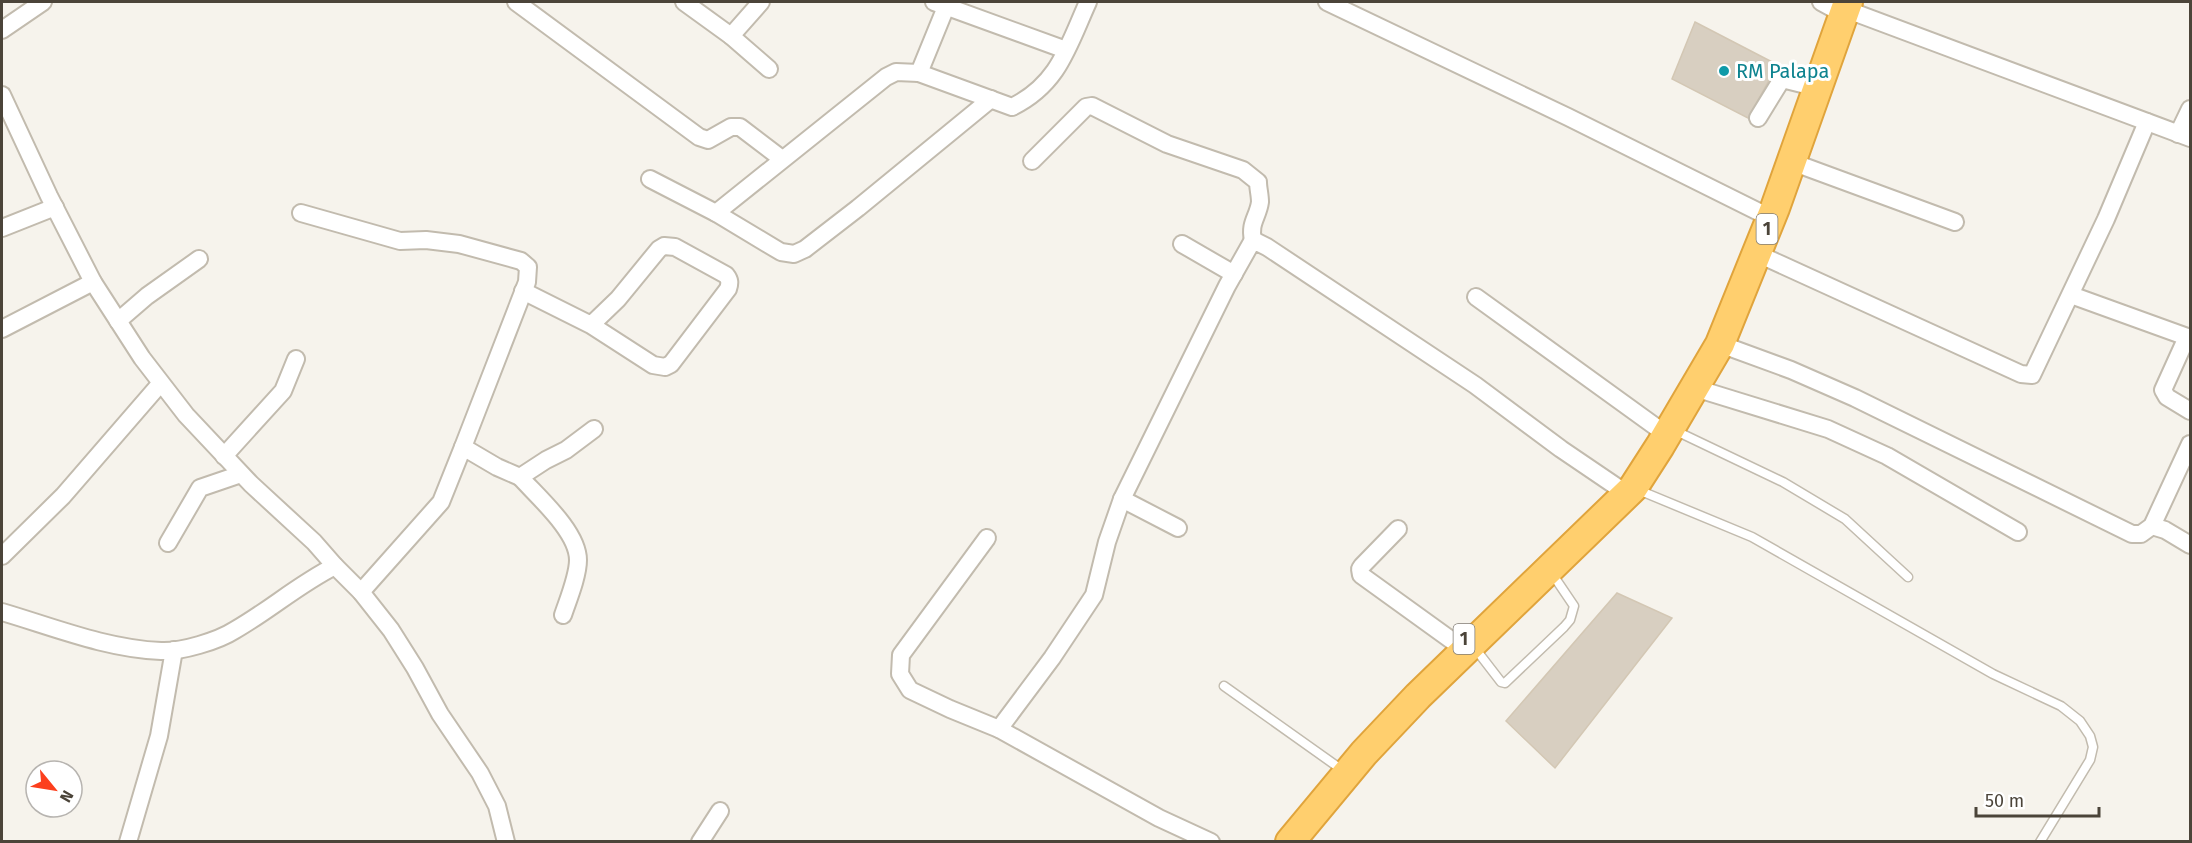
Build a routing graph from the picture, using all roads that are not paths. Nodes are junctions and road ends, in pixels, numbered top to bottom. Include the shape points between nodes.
1 (43, 2) edge
2 (516, 2) edge
3 (686, 2) edge
4 (761, 2) edge
5 (1088, 2) edge
6 (1327, 2) edge
7 (943, 3) edge
8 (1839, 6) edge
9 (2, 30) edge
10 (731, 36) junction
11 (1066, 50) junction
12 (769, 69) dead end
13 (919, 73) junction
14 (1818, 88) junction
15 (991, 99) junction
16 (3, 103) edge
17 (2190, 110) edge
18 (1758, 118) dead end
19 (2147, 122) junction
20 (2184, 136) edge
21 (782, 159) junction
22 (1032, 161) dead end
23 (1792, 162) junction
24 (650, 179) dead end
25 (55, 207) junction
26 (301, 213) dead end
27 (716, 213) junction
28 (1771, 218) junction
29 (1955, 222) dead end
30 (2, 228) edge
31 (1253, 240) junction
32 (1182, 244) dead end
33 (1758, 254) junction
34 (199, 259) dead end
35 (1234, 274) junction
36 (93, 282) junction
37 (524, 291) junction
38 (2071, 295) junction
39 (1476, 297) dead end
40 (118, 321) junction
41 (591, 325) junction
42 (2, 329) edge
43 (2189, 338) edge
44 (1720, 344) junction
45 (296, 359) dead end
46 (160, 384) junction
47 (1695, 388) junction
48 (2190, 411) edge
49 (594, 429) dead end
50 (1666, 436) junction
51 (2190, 444) edge
52 (463, 447) junction
53 (224, 456) junction
54 (241, 474) junction
55 (520, 477) junction
56 (1625, 487) junction
57 (1122, 499) junction
58 (2152, 526) junction
59 (1178, 528) dead end
60 (1398, 529) dead end
61 (2018, 532) dead end
62 (987, 538) dead end
63 (168, 543) dead end
64 (2190, 544) edge
65 (2, 556) edge
66 (334, 566) junction
67 (1550, 569) junction
68 (1908, 577) dead end
69 (361, 592) junction
70 (2, 612) edge
71 (563, 615) dead end
72 (1465, 644) junction
73 (174, 650) junction
74 (1224, 686) dead end
75 (999, 729) junction
76 (1338, 767) junction
77 (720, 811) dead end
78 (128, 842) edge
79 (506, 842) edge
80 (700, 842) edge
81 (1211, 842) edge
82 (1277, 842) edge
83 (1290, 842) edge
84 (2040, 842) edge

1 - 9 street
2 - 21 street via 699,137 708,140 731,127 740,127
3 - 10 street
4 - 10 street
5 - 11 street
6 - 28 street
7 - 11 street
7 - 13 street
8 - 14 highway, 1
8 - 19 street
10 - 12 street
11 - 15 street via 1058,69 1030,98 1012,107
13 - 15 street
13 - 21 street via 896,72 886,76
14 - 18 street via 1782,79
14 - 23 highway, 1
15 - 27 street via 794,254 781,252
16 - 25 street
17 - 20 street
19 - 20 street
19 - 38 street
21 - 27 street
22 - 31 street via 1086,107 1092,106 1167,144 1243,170 1257,182 1259,192 1260,202 1251,229
23 - 28 highway, 1
23 - 29 street
24 - 27 street
25 - 30 street
25 - 36 street
26 - 37 street via 400,241 459,244 521,261 528,267
28 - 33 highway, 1
31 - 35 street
31 - 56 street via 1475,385 1561,449
32 - 35 street
33 - 38 street via 2028,375 2036,371
33 - 44 highway, 1
34 - 40 street
35 - 57 street
36 - 40 street
36 - 42 street
37 - 41 street
37 - 52 street
38 - 43 street
39 - 50 street
40 - 46 street
41 - 41 street via 664,246 675,247 729,279 728,289 665,367 653,364
43 - 48 street via 2163,390 2167,397
44 - 47 highway, 1
44 - 58 street via 1855,398 2132,534 2141,534
45 - 53 street via 283,391
46 - 53 street
46 - 65 street via 63,496
47 - 50 highway, 1
47 - 61 street via 1828,429 1887,456
49 - 55 street
50 - 56 highway, 1
50 - 68 lane via 1783,482 1845,519
51 - 58 street
52 - 55 street
52 - 69 street via 441,502
53 - 54 street
54 - 63 street via 200,488
54 - 66 street
55 - 71 street via 570,534 575,546 578,561
56 - 67 highway, 1
56 - 72 highway, 1
56 - 84 lane via 1752,537 1993,674 2061,706 2080,721 2093,747 2090,760
57 - 59 street
57 - 75 street via 1094,595
58 - 64 street
60 - 72 street via 1360,569 1361,575
62 - 75 street via 901,655 900,674 910,690
66 - 69 street
66 - 73 street via 310,578 234,631
67 - 72 highway, 1
67 - 72 lane via 1574,606 1573,612 1564,627 1508,680 1501,682
69 - 79 street via 397,640 480,773 497,806
70 - 73 street via 124,646
72 - 76 highway, 1
72 - 83 highway, 1 via 1364,753
73 - 78 street via 159,736
74 - 76 lane
75 - 81 street via 1159,818
76 - 82 highway, 1
77 - 80 street

